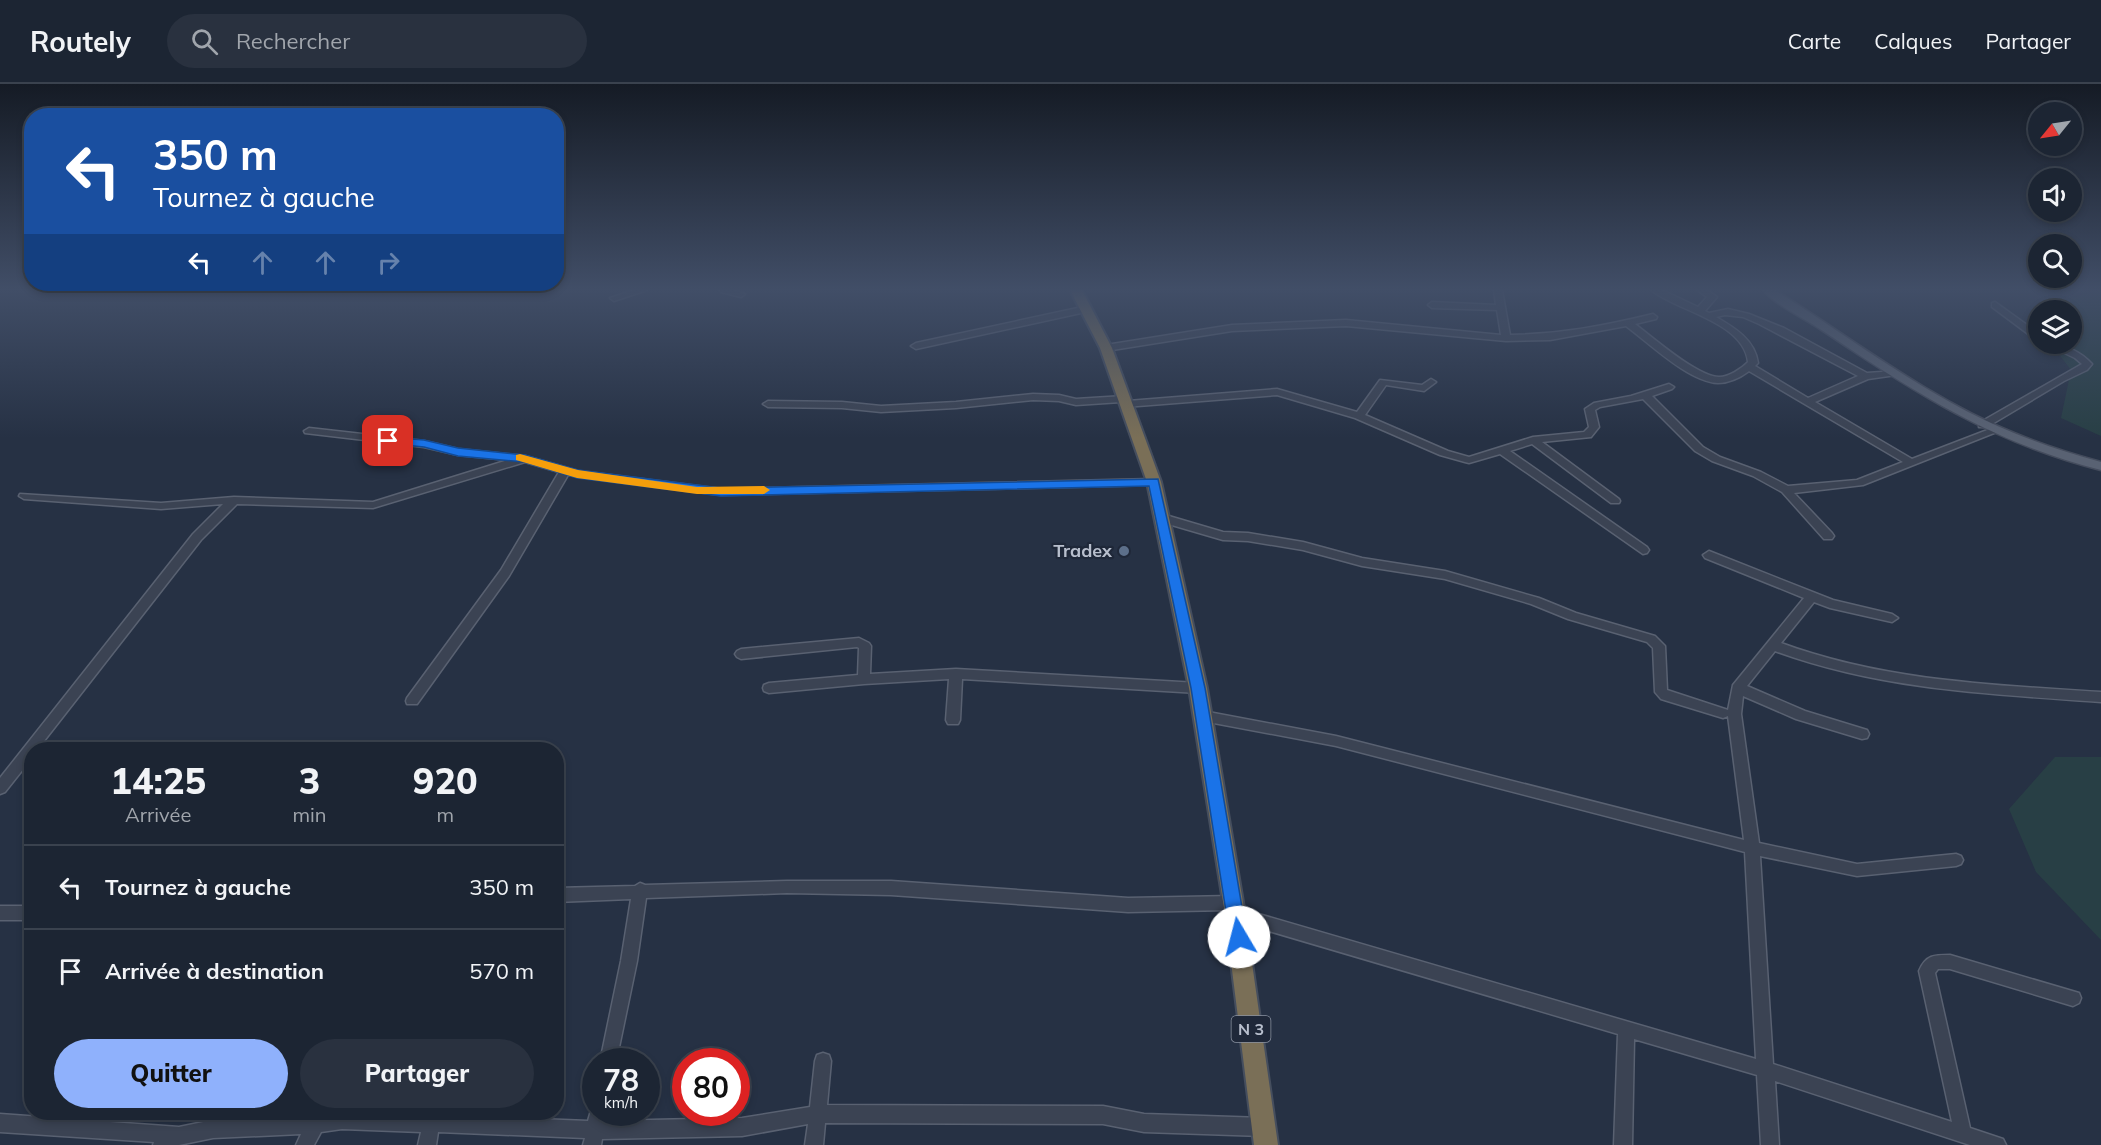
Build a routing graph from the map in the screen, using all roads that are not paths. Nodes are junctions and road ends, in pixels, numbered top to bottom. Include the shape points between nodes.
1 (946, 340) edge
2 (1102, 340) edge
3 (1159, 340) edge
4 (1650, 340) edge
5 (1741, 340) edge
6 (1797, 340) edge
7 (1843, 340) edge
8 (916, 346) dead end
9 (1106, 348) junction
10 (2072, 354) edge
11 (1749, 367) junction
12 (1893, 373) junction
13 (1866, 376) junction
14 (1431, 382) dead end
15 (1669, 387) dead end
16 (1646, 396) junction
17 (1125, 401) junction
18 (1806, 402) junction
19 (768, 404) dead end
20 (1359, 416) junction
21 (1989, 428) junction
22 (309, 432) dead end
23 (1533, 440) junction
24 (1502, 450) junction
25 (525, 459) junction
26 (1912, 463) junction
27 (2101, 466) edge
28 (566, 471) junction
29 (1154, 482) junction
30 (1786, 490) junction
31 (24, 496) dead end
32 (234, 500) junction
33 (1615, 501) dead end
34 (1162, 518) junction
35 (1828, 536) dead end
36 (1643, 550) dead end
37 (1709, 555) dead end
38 (1811, 598) junction
39 (1892, 618) dead end
40 (1772, 645) junction
41 (741, 654) dead end
42 (956, 674) junction
43 (864, 679) junction
44 (770, 688) dead end
45 (1198, 688) junction
46 (1738, 688) junction
47 (2101, 697) edge
48 (412, 701) dead end
49 (1723, 712) dead end
50 (1203, 716) junction
51 (953, 720) dead end
52 (1862, 734) dead end
53 (36, 742) edge
54 (24, 757) edge
55 (0, 788) edge
56 (1752, 848) junction
57 (1956, 860) dead end
58 (640, 890) junction
59 (564, 895) edge
60 (1234, 908) junction
61 (0, 912) edge
62 (24, 913) edge
63 (2073, 998) dead end
64 (1626, 1028) junction
65 (611, 1048) edge
66 (823, 1061) dead end
67 (1764, 1069) junction
68 (817, 1114) junction
69 (342, 1120) edge
70 (432, 1120) edge
71 (462, 1120) edge
72 (0, 1123) edge
73 (316, 1123) junction
74 (595, 1129) edge
75 (1963, 1133) junction
76 (182, 1136) junction
77 (1264, 1136) edge
78 (162, 1145) edge
79 (305, 1145) edge
80 (427, 1145) edge
81 (814, 1145) edge
82 (1623, 1145) edge
83 (1770, 1145) edge
84 (1998, 1145) edge

1 - 8 street
2 - 9 highway, N 3
3 - 9 street
4 - 11 street via 1713,379 1722,380
5 - 11 street via 1754,360
6 - 13 street
7 - 12 main road
9 - 17 highway, N 3
10 - 21 street via 2084,360 2084,368
11 - 18 street
12 - 13 street
12 - 21 main road
13 - 18 street
14 - 20 street via 1424,388 1383,382
15 - 16 street
16 - 23 street via 1593,407 1590,413 1595,426 1587,435
16 - 30 street via 1699,448
17 - 19 street via 1076,402 1033,397 881,409
17 - 20 street via 1241,396 1268,391
17 - 29 highway, N 3
18 - 26 street
20 - 24 street via 1460,459
21 - 26 street
21 - 27 main road
22 - 25 street
23 - 24 street
23 - 33 street
24 - 36 street
25 - 28 street
25 - 32 street via 373,505
26 - 30 street via 1859,483
28 - 29 street via 721,492
28 - 48 street via 505,573
29 - 34 highway, N 3
30 - 35 street
31 - 32 street via 161,506
32 - 53 street via 190,546
34 - 45 highway, N 3
34 - 49 street via 1223,536 1303,546 1362,562 1445,575 1651,639 1659,646 1661,692
37 - 38 street
38 - 39 street
38 - 40 street
40 - 46 street
40 - 47 street via 1841,668 1930,684
41 - 43 street via 859,642 865,646
42 - 43 street
42 - 45 street
42 - 51 street
43 - 44 street
45 - 50 highway, N 3
46 - 52 street via 1801,715
46 - 56 street via 1734,714
50 - 56 street via 1336,741
50 - 60 highway, N 3
54 - 55 street
56 - 57 street via 1857,870
56 - 67 street
58 - 59 street
58 - 60 street via 891,888 1128,905
58 - 65 street
60 - 64 street
60 - 77 highway, N 3
61 - 62 street
63 - 75 street via 1950,962 1934,962 1927,970
64 - 67 street
64 - 82 street
66 - 68 street
67 - 75 street
67 - 83 street
68 - 74 street via 742,1127
68 - 77 street via 1102,1115
68 - 81 street
69 - 73 street
70 - 80 street
71 - 74 street
72 - 76 street
73 - 76 street via 213,1129
73 - 79 street
75 - 84 street
76 - 78 street

